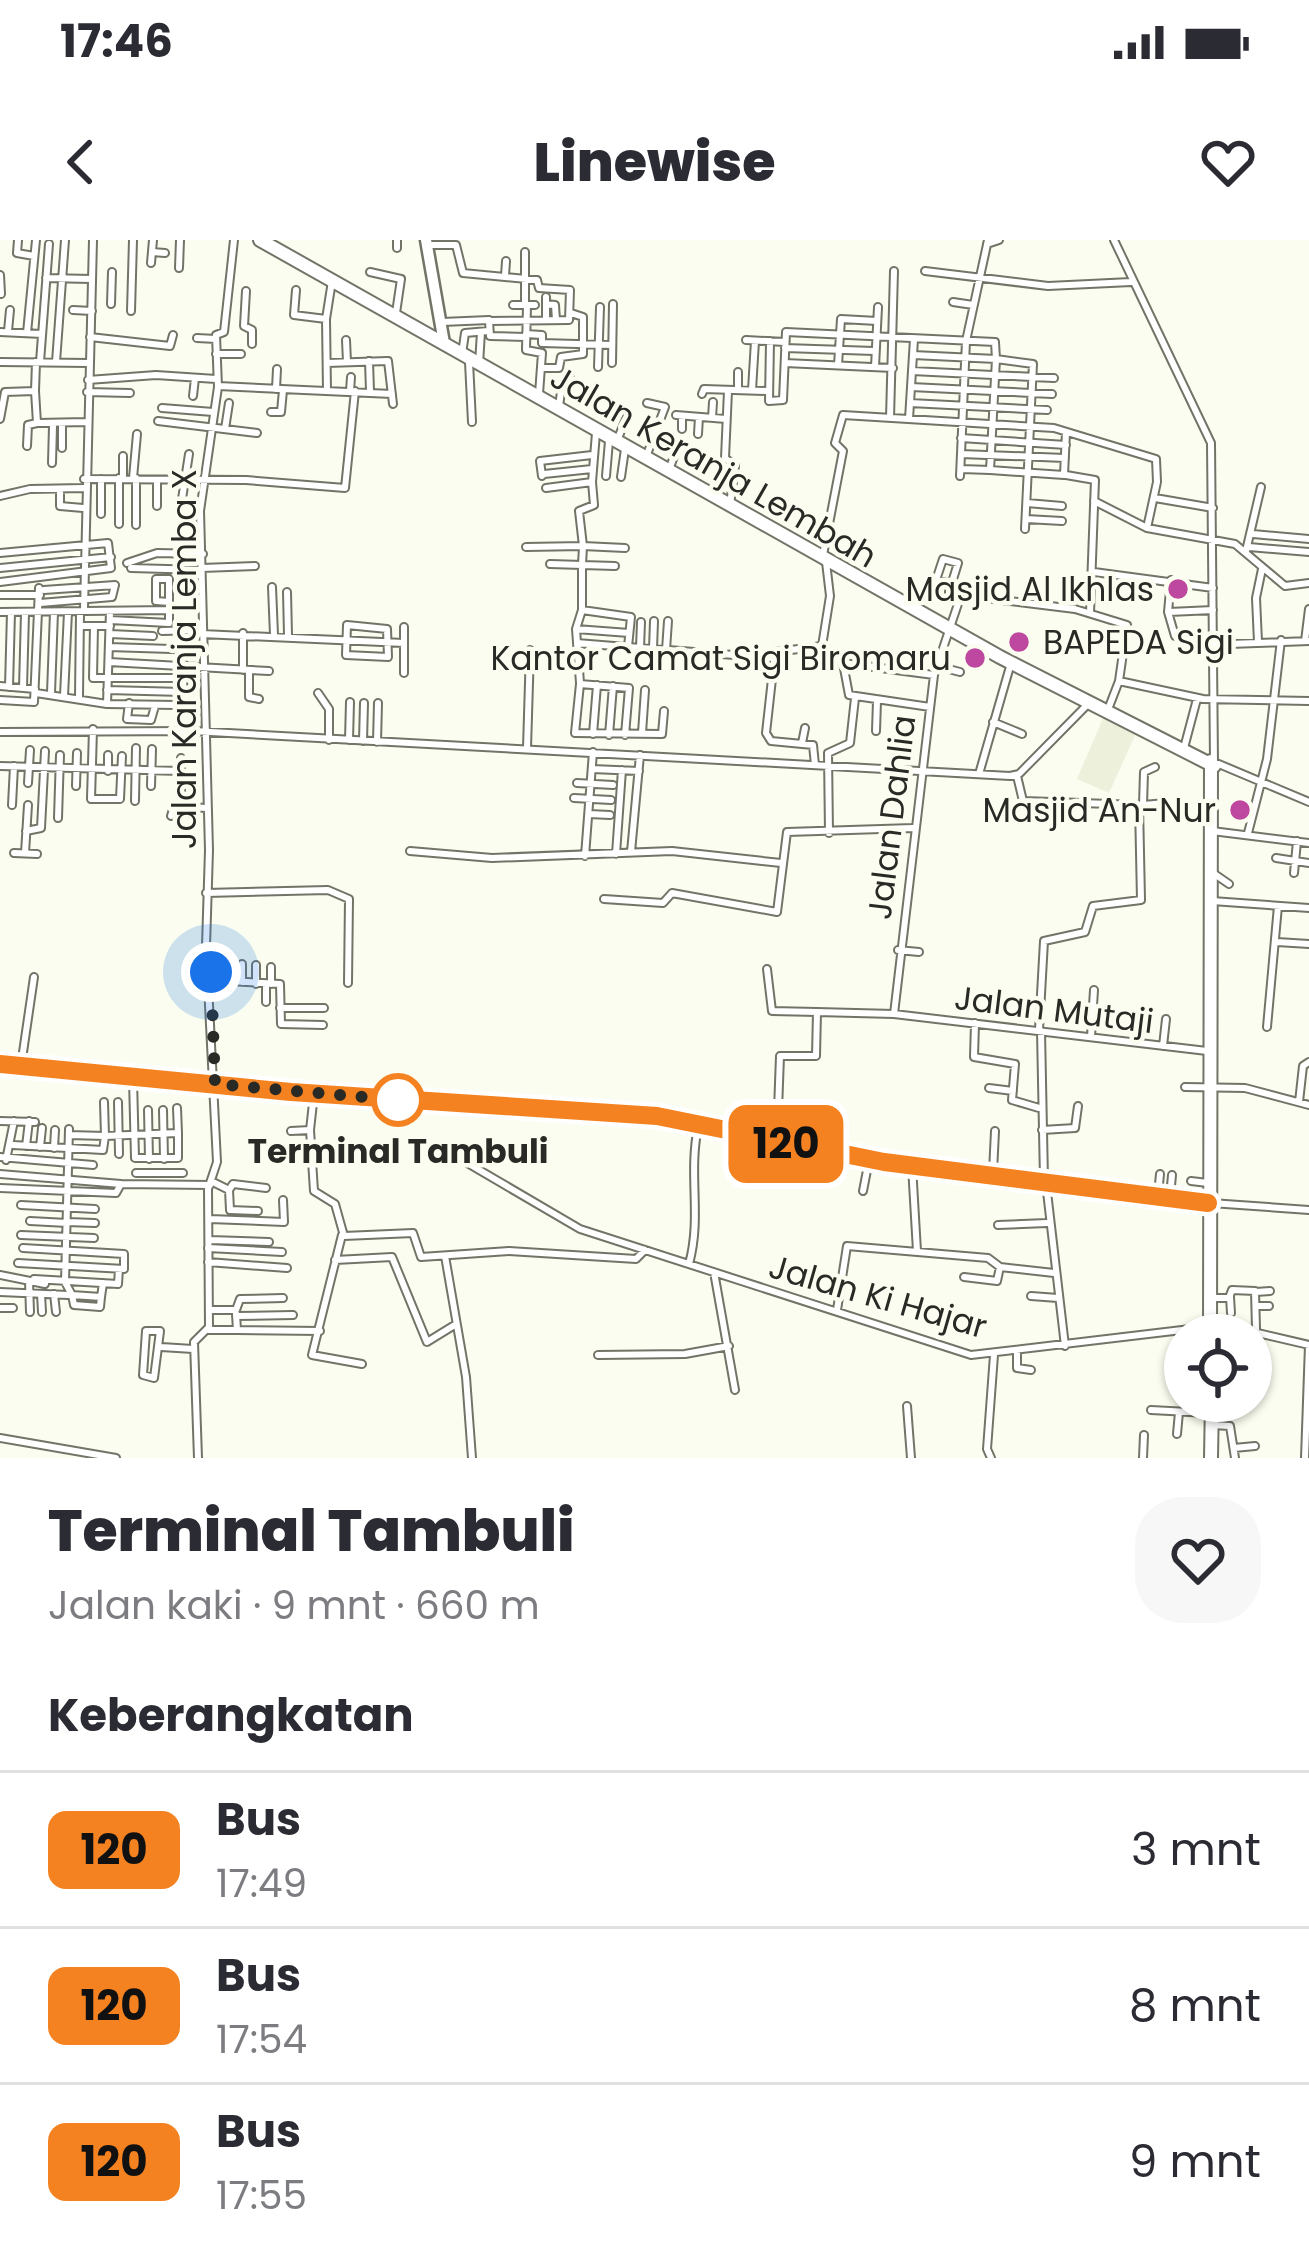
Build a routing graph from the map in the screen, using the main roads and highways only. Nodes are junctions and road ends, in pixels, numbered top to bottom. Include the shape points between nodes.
1 (260, 240) edge
2 (1161, 740) junction
3 (1212, 763) junction
4 (1208, 1314) edge
5 (1212, 1422) edge
6 (1211, 1458) edge

1 - 2 main road, Jalan Keranja Lembah via 441,334 470,359 824,560
2 - 3 main road, Jalan Keranja Lembah
2 - 3 main road
3 - 4 main road
5 - 6 main road

